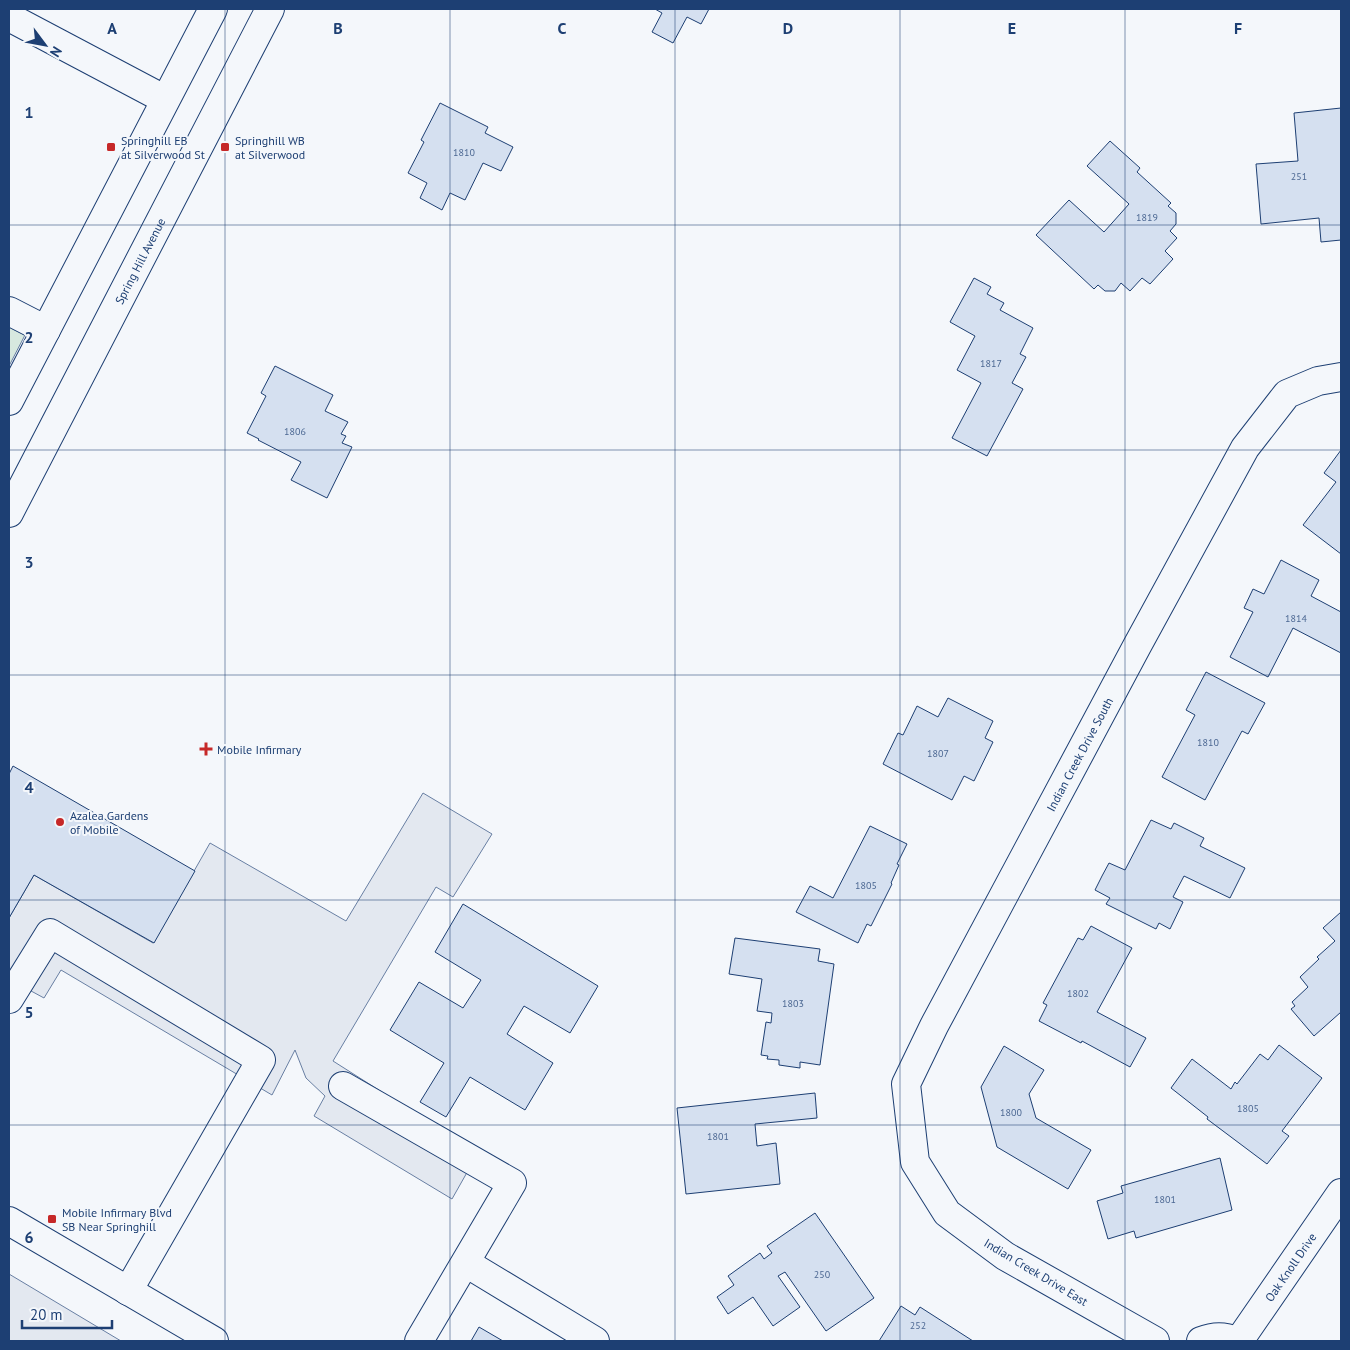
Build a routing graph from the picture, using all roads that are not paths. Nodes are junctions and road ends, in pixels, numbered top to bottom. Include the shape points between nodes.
1 (212, 9) edge
2 (270, 9) edge
3 (9, 17) edge
4 (164, 100) junction
5 (9, 312) edge
6 (46, 330) junction
7 (1330, 379) edge
8 (9, 401) edge
9 (9, 513) edge
10 (9, 999) edge
11 (342, 1086) dead end
12 (915, 1162) joint
13 (1341, 1192) edge
14 (9, 1221) edge
15 (466, 1263) junction
16 (128, 1291) junction
17 (214, 1341) edge
18 (419, 1341) edge
19 (595, 1341) edge
20 (1156, 1341) edge
21 (1201, 1341) edge
22 (1238, 1341) edge

1 - 4 street
2 - 9 street, Spring Hill Avenue
3 - 4 street
4 - 6 street
5 - 6 street
6 - 8 street
7 - 12 street, Indian Creek Drive South via 1287,394 1246,448 934,1026 906,1084
10 - 16 street via 50,933 261,1060
11 - 15 street via 512,1183
12 - 20 street, Indian Creek Drive East via 947,1213 1005,1256
13 - 22 street, Oak Knoll Drive
14 - 16 street
15 - 18 street
15 - 19 street
16 - 17 street
21 - 22 street via 1214,1337

